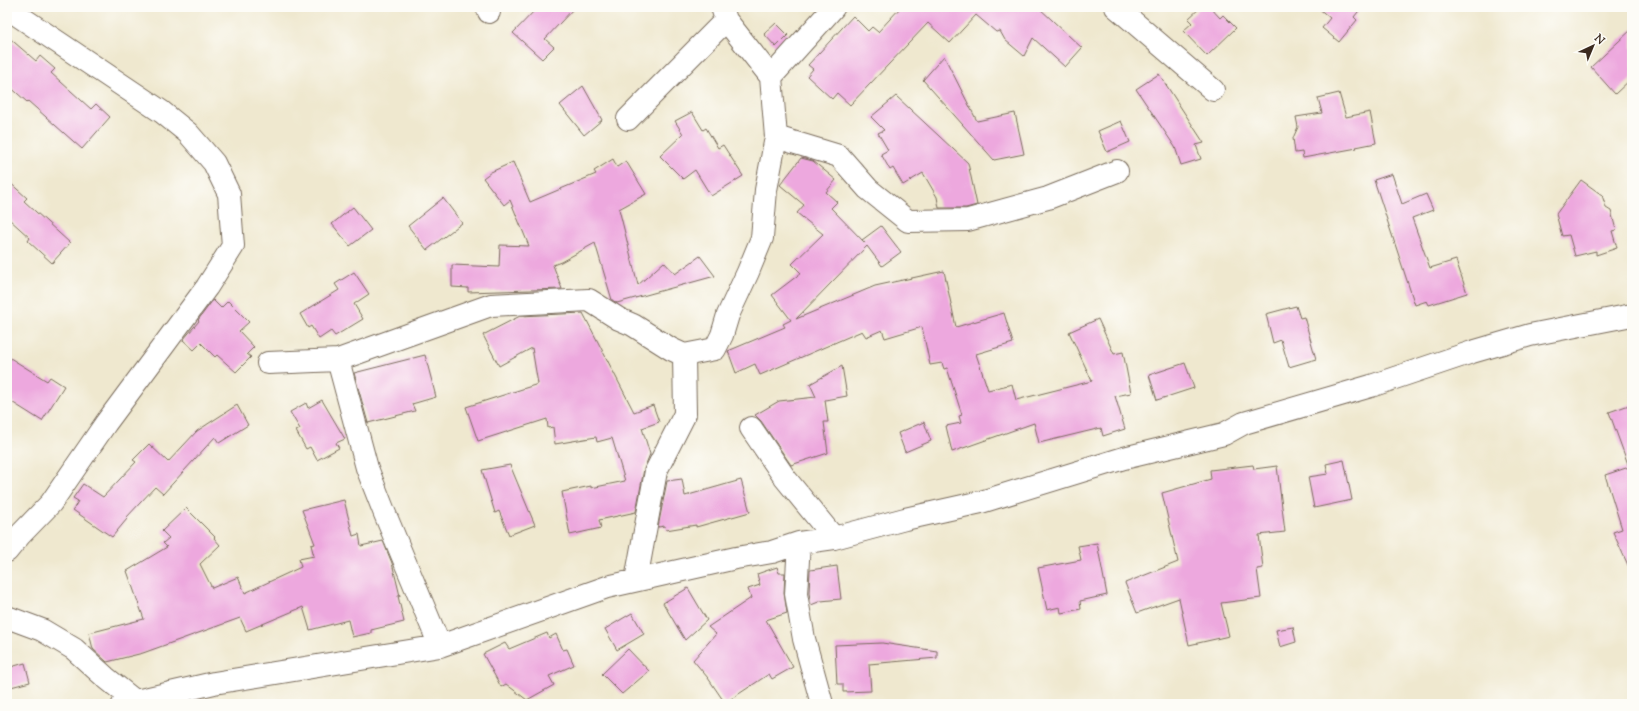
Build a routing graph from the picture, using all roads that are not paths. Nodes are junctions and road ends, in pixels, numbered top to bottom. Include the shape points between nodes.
1 (834, 7) edge
2 (1116, 7) edge
3 (7, 8) edge
4 (724, 14) edge
5 (771, 77) junction
6 (1213, 90) dead end
7 (628, 119) dead end
8 (776, 137) junction
9 (1117, 171) dead end
10 (1632, 315) edge
11 (684, 355) junction
12 (338, 360) junction
13 (268, 364) dead end
14 (751, 428) dead end
15 (834, 538) junction
16 (799, 543) junction
17 (7, 550) edge
18 (636, 580) junction
19 (7, 617) edge
20 (440, 646) junction
21 (129, 703) edge
22 (822, 704) edge

1 - 5 street
2 - 6 street
3 - 17 street via 162,112 188,133 214,163 229,194 233,246 207,287 106,423 51,503
4 - 5 street
4 - 7 street
5 - 8 street
8 - 9 street via 839,156 868,189 908,221 968,220 1048,198
8 - 11 street via 766,190 762,238 728,315 722,335 715,349
10 - 15 street via 1530,335 1244,423 1224,434 1124,458 981,502
11 - 12 street via 589,300 490,305
11 - 18 street via 685,414 656,471
12 - 13 street
12 - 20 street via 367,468
14 - 15 street via 785,478
15 - 16 street
16 - 18 street via 772,552
16 - 22 street via 796,594 804,639
18 - 20 street via 606,587
19 - 21 street via 42,630 74,649
20 - 21 street via 214,683

